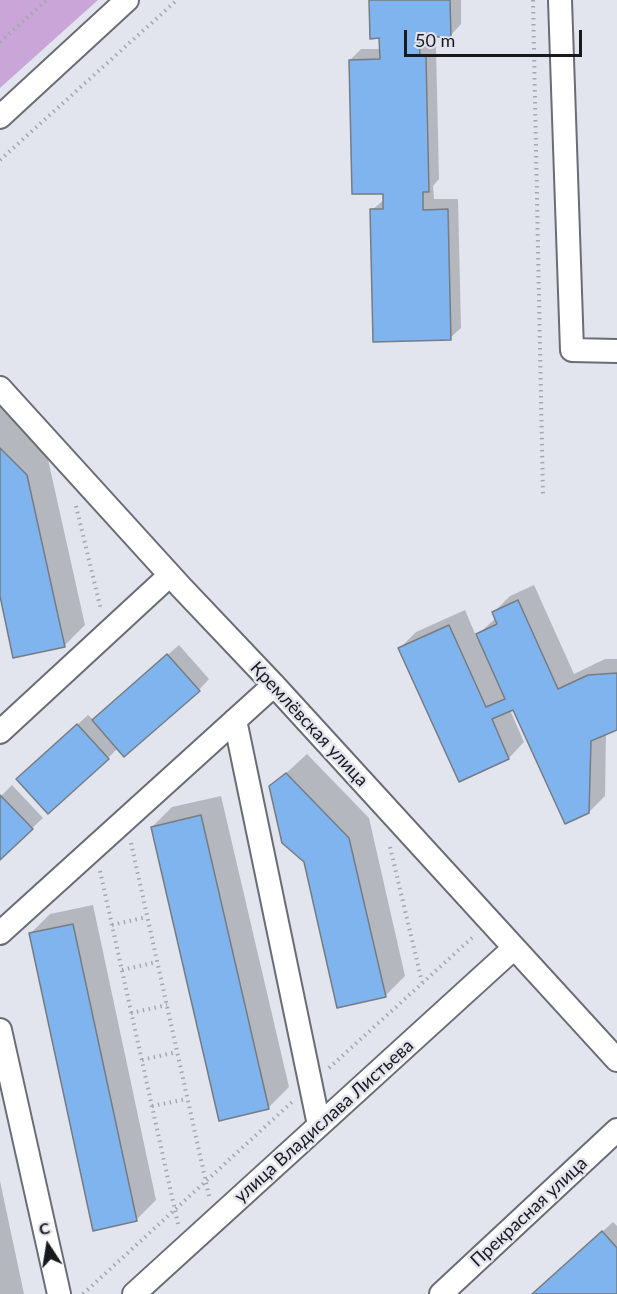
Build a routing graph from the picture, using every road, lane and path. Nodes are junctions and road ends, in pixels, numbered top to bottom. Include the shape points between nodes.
1 (47, 0) edge
2 (127, 0) edge
3 (177, 0) edge
4 (533, 0) edge
5 (560, 0) edge
6 (0, 42) edge
7 (0, 117) edge
8 (0, 160) edge
9 (617, 351) edge
10 (0, 388) edge
11 (543, 496) dead end
12 (74, 500) dead end
13 (170, 575) junction
14 (106, 634) junction
15 (274, 685) junction
16 (236, 720) junction
17 (0, 732) edge
18 (126, 819) junction
19 (388, 839) dead end
20 (95, 847) junction
21 (147, 917) junction
22 (489, 922) junction
23 (112, 925) junction
24 (0, 933) edge
25 (514, 948) junction
26 (157, 962) junction
27 (122, 970) junction
28 (422, 983) junction
29 (166, 1005) junction
30 (131, 1013) junction
31 (0, 1030) edge
32 (177, 1052) junction
33 (142, 1060) junction
34 (617, 1060) edge
35 (311, 1085) junction
36 (187, 1099) junction
37 (152, 1107) junction
38 (319, 1125) junction
39 (617, 1130) edge
40 (206, 1182) junction
41 (175, 1210) junction
42 (214, 1221) junction
43 (184, 1249) junction
44 (59, 1294) edge
45 (83, 1294) edge
46 (134, 1294) edge
47 (441, 1294) edge

1 - 6 path
2 - 7 street
3 - 8 path
4 - 11 path
5 - 9 street via 573,351
10 - 13 street, Кремлёвская улица
12 - 14 path
13 - 14 street
13 - 15 street, Кремлёвская улица
14 - 17 street
15 - 16 street
15 - 22 street, Кремлёвская улица
16 - 18 street
16 - 35 street
18 - 20 street
18 - 21 path
19 - 28 path
20 - 23 path
20 - 24 street
21 - 23 path
21 - 26 path
22 - 25 street, Кремлёвская улица
22 - 28 path
23 - 27 path
25 - 34 street, Кремлёвская улица
25 - 38 street, улица Владислава Листьева
26 - 27 path
26 - 29 path
27 - 30 path
28 - 35 path
29 - 30 path
29 - 32 path
30 - 33 path
31 - 44 street
32 - 33 path
32 - 36 path
33 - 37 path
35 - 38 street
35 - 40 path
36 - 37 path
36 - 40 path
37 - 41 path
38 - 42 street, улица Владислава Листьева
39 - 47 street, Прекрасная улица
40 - 41 path
40 - 42 path
41 - 43 path
41 - 45 path
42 - 43 street, улица Владислава Листьева
43 - 46 street, улица Владислава Листьева

